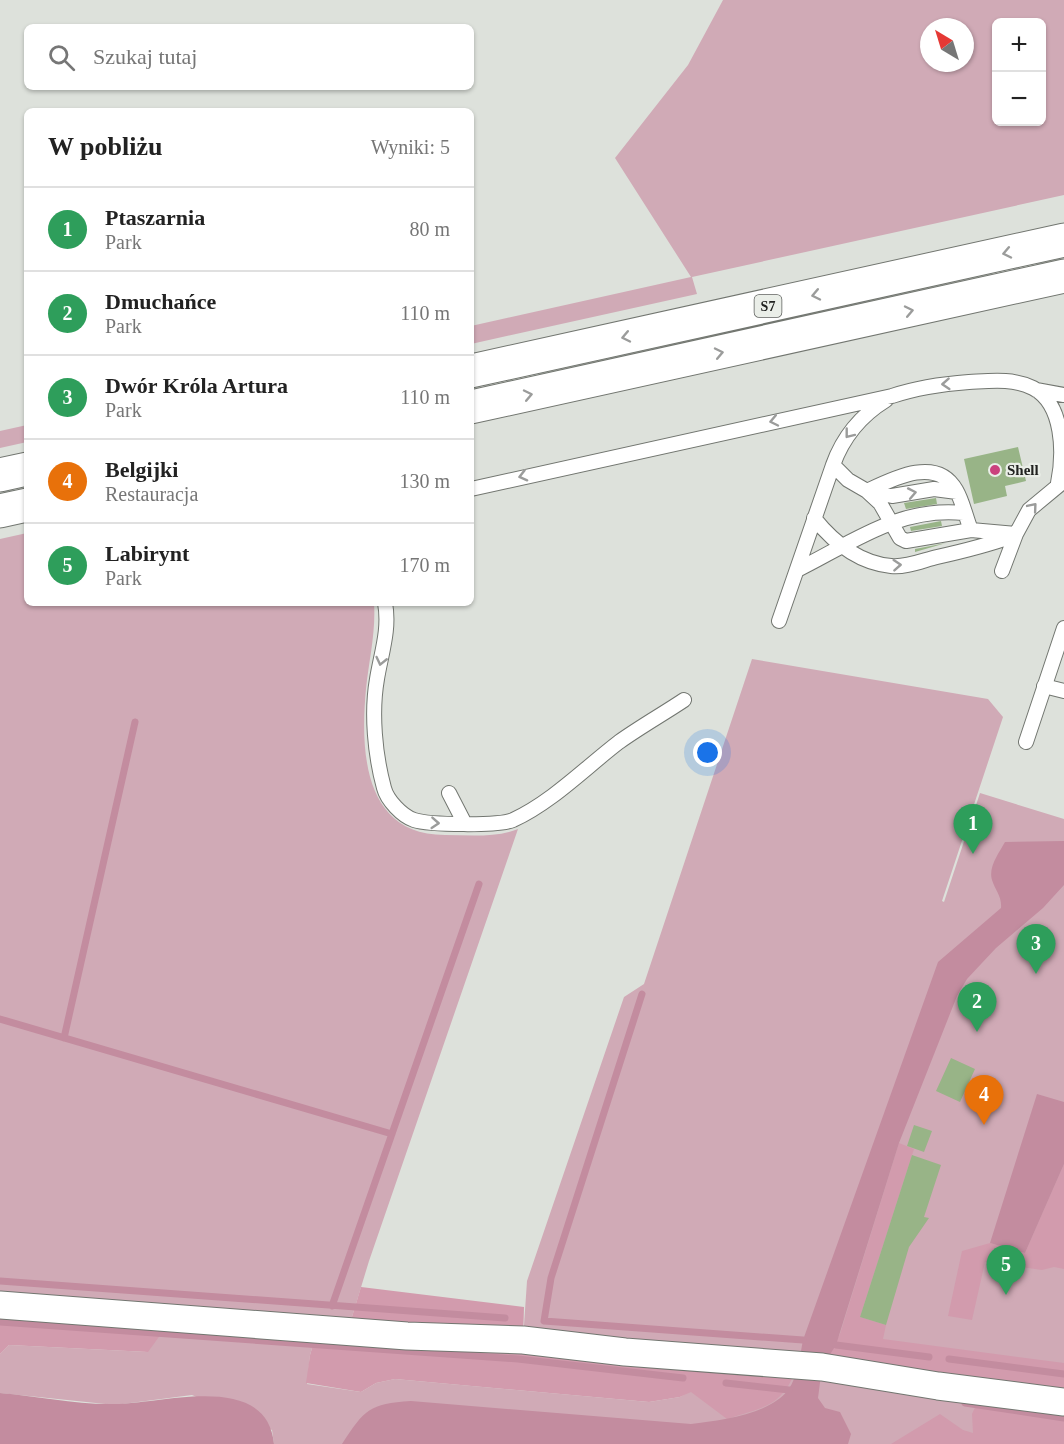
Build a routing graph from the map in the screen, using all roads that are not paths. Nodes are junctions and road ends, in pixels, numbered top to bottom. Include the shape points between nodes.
1 (1064, 240) edge
2 (1064, 276) edge
3 (988, 293) junction
4 (1064, 295) edge
5 (474, 370) edge
6 (1036, 390) junction
7 (1064, 395) edge
8 (892, 396) junction
9 (474, 406) edge
10 (833, 465) junction
11 (24, 470) edge
12 (0, 475) edge
13 (1061, 482) edge
14 (474, 488) edge
15 (867, 491) junction
16 (24, 507) edge
17 (0, 512) edge
18 (964, 513) junction
19 (814, 518) junction
20 (891, 522) junction
21 (971, 530) junction
22 (1016, 534) junction
23 (843, 547) junction
24 (799, 570) junction
25 (1002, 571) dead end
26 (386, 606) edge
27 (780, 621) dead end
28 (1064, 628) edge
29 (1044, 686) junction
30 (1064, 691) edge
31 (684, 700) dead end
32 (1026, 742) dead end
33 (449, 793) dead end
34 (465, 824) junction
35 (0, 1305) edge
36 (1064, 1402) edge

1 -> 5 highway, S7
2 - 3 highway, S7
3 - 4 highway
9 -> 3 highway, S7
6 - 7 lane
6 -> 8 lane via 998,380 922,386
6 - 13 lane via 1060,424
8 -> 10 lane via 866,413 840,445
8 -> 14 lane
10 - 15 lane
10 - 19 lane
11 - 12 highway
22 -> 13 lane via 1029,510
15 -> 18 lane via 898,477 930,471 948,479
15 - 20 lane
16 - 17 highway
18 - 20 lane via 938,510
18 - 21 lane
19 - 23 lane
19 - 24 lane
20 - 21 lane via 906,541
20 - 23 lane
21 - 22 lane
23 -> 22 lane via 863,559 893,567 984,547
22 - 25 lane
23 - 24 lane
24 - 27 lane
26 -> 34 lane via 375,721 384,790 412,820
28 - 29 lane
29 - 30 lane
29 - 32 lane
31 - 34 lane via 621,741 531,811 510,822
33 - 34 lane
35 - 36 street via 407,1336 523,1340 810,1366

